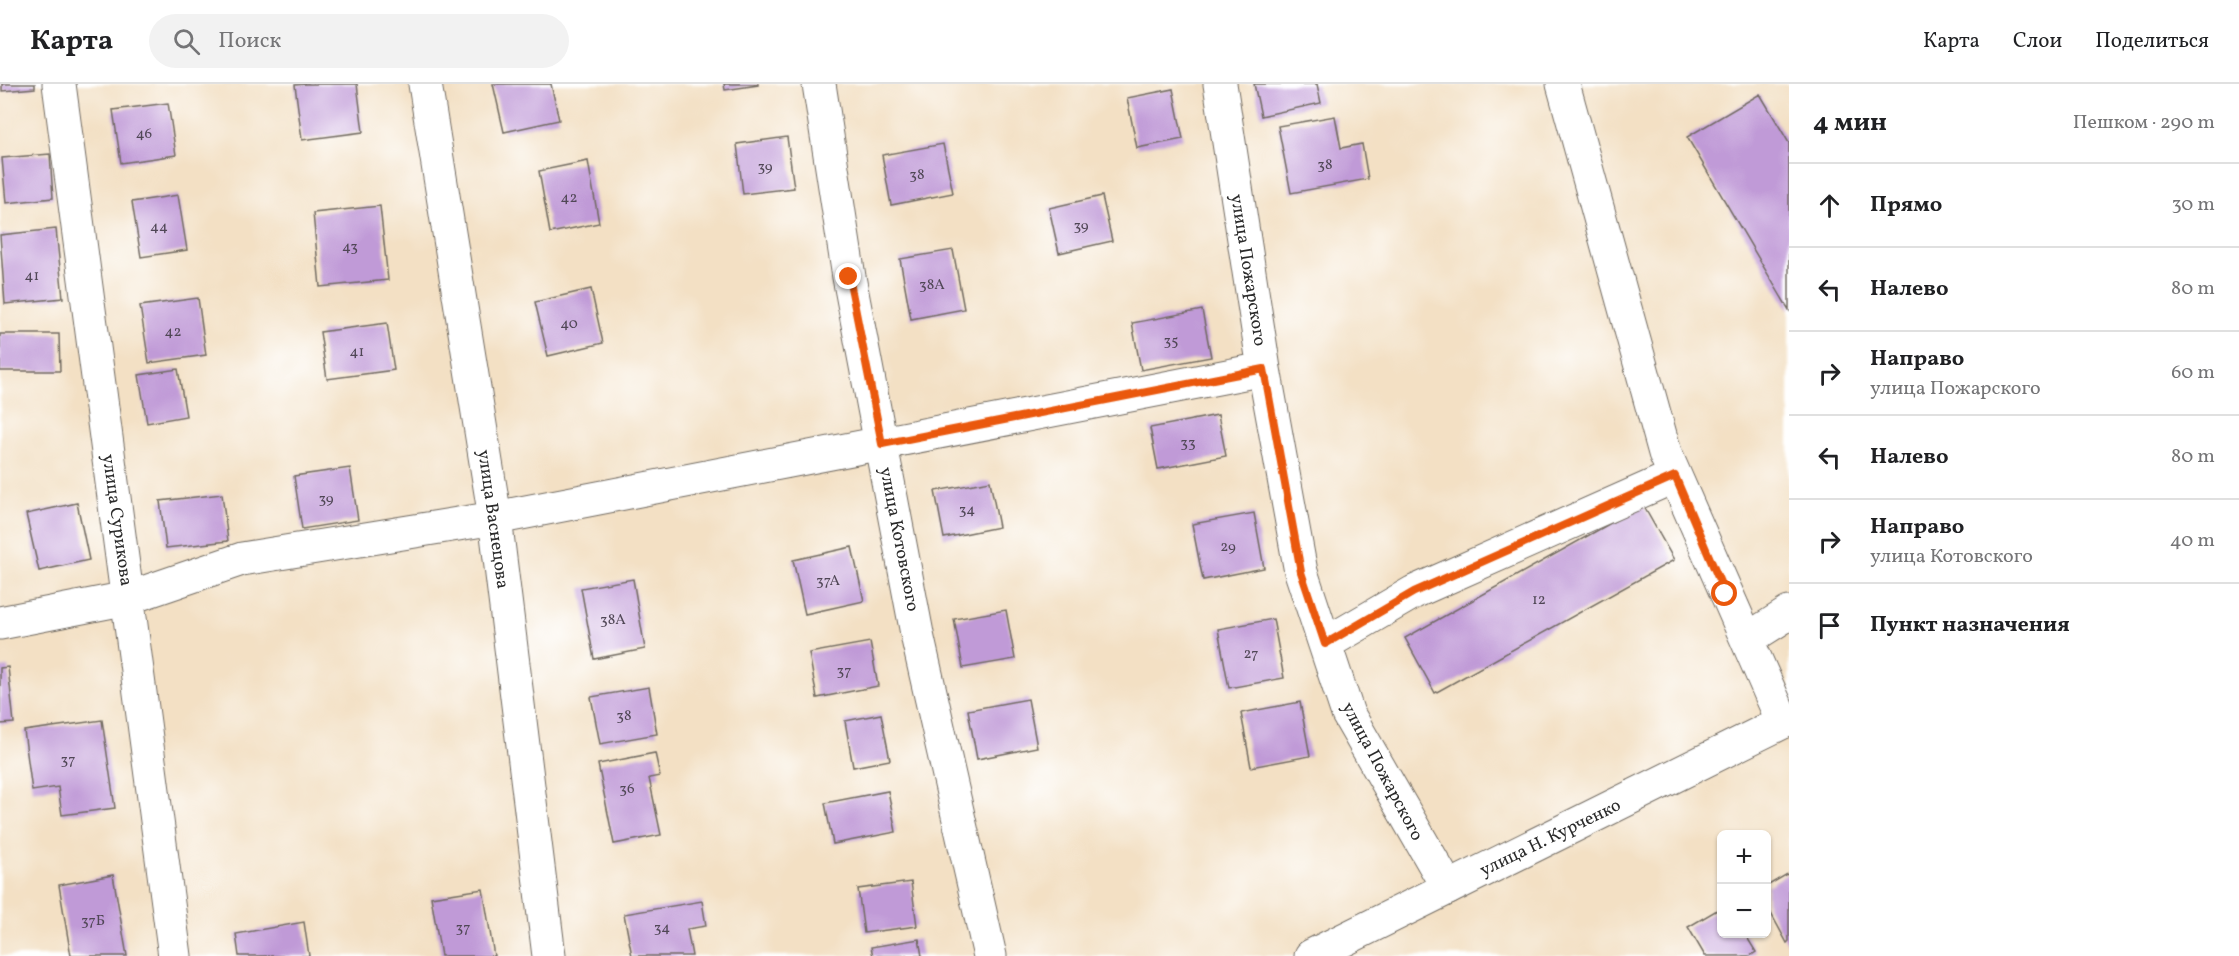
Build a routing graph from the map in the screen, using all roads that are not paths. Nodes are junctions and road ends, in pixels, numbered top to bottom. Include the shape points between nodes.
1 (59, 84) edge
2 (425, 84) edge
3 (819, 84) edge
4 (1220, 84) edge
5 (1563, 84) edge
6 (1264, 369) junction
7 (882, 444) junction
8 (1675, 476) junction
9 (495, 518) junction
10 (129, 598) junction
11 (1789, 613) edge
12 (0, 623) edge
13 (1748, 639) junction
14 (1325, 644) junction
15 (1786, 721) edge
16 (1448, 888) junction
17 (175, 956) edge
18 (549, 956) edge
19 (990, 956) edge
20 (1311, 956) edge

1 - 10 street, улица Сурикова
2 - 9 street, улица Васнецова
3 - 7 street, улица Котовского via 849,277
4 - 6 street, улица Пожарского
5 - 8 street
6 - 7 street
6 - 14 street, улица Пожарского via 1301,572
7 - 9 street
7 - 19 street, улица Котовского via 918,639
8 - 13 street
8 - 14 street via 1414,592
9 - 10 street via 242,559
9 - 18 street, улица Васнецова
10 - 12 street
10 - 17 street, улица Сурикова
11 - 13 street
13 - 15 street
14 - 16 street, улица Пожарского via 1348,714
15 - 16 street, улица Н. Курченко
16 - 20 street, улица Н. Курченко

